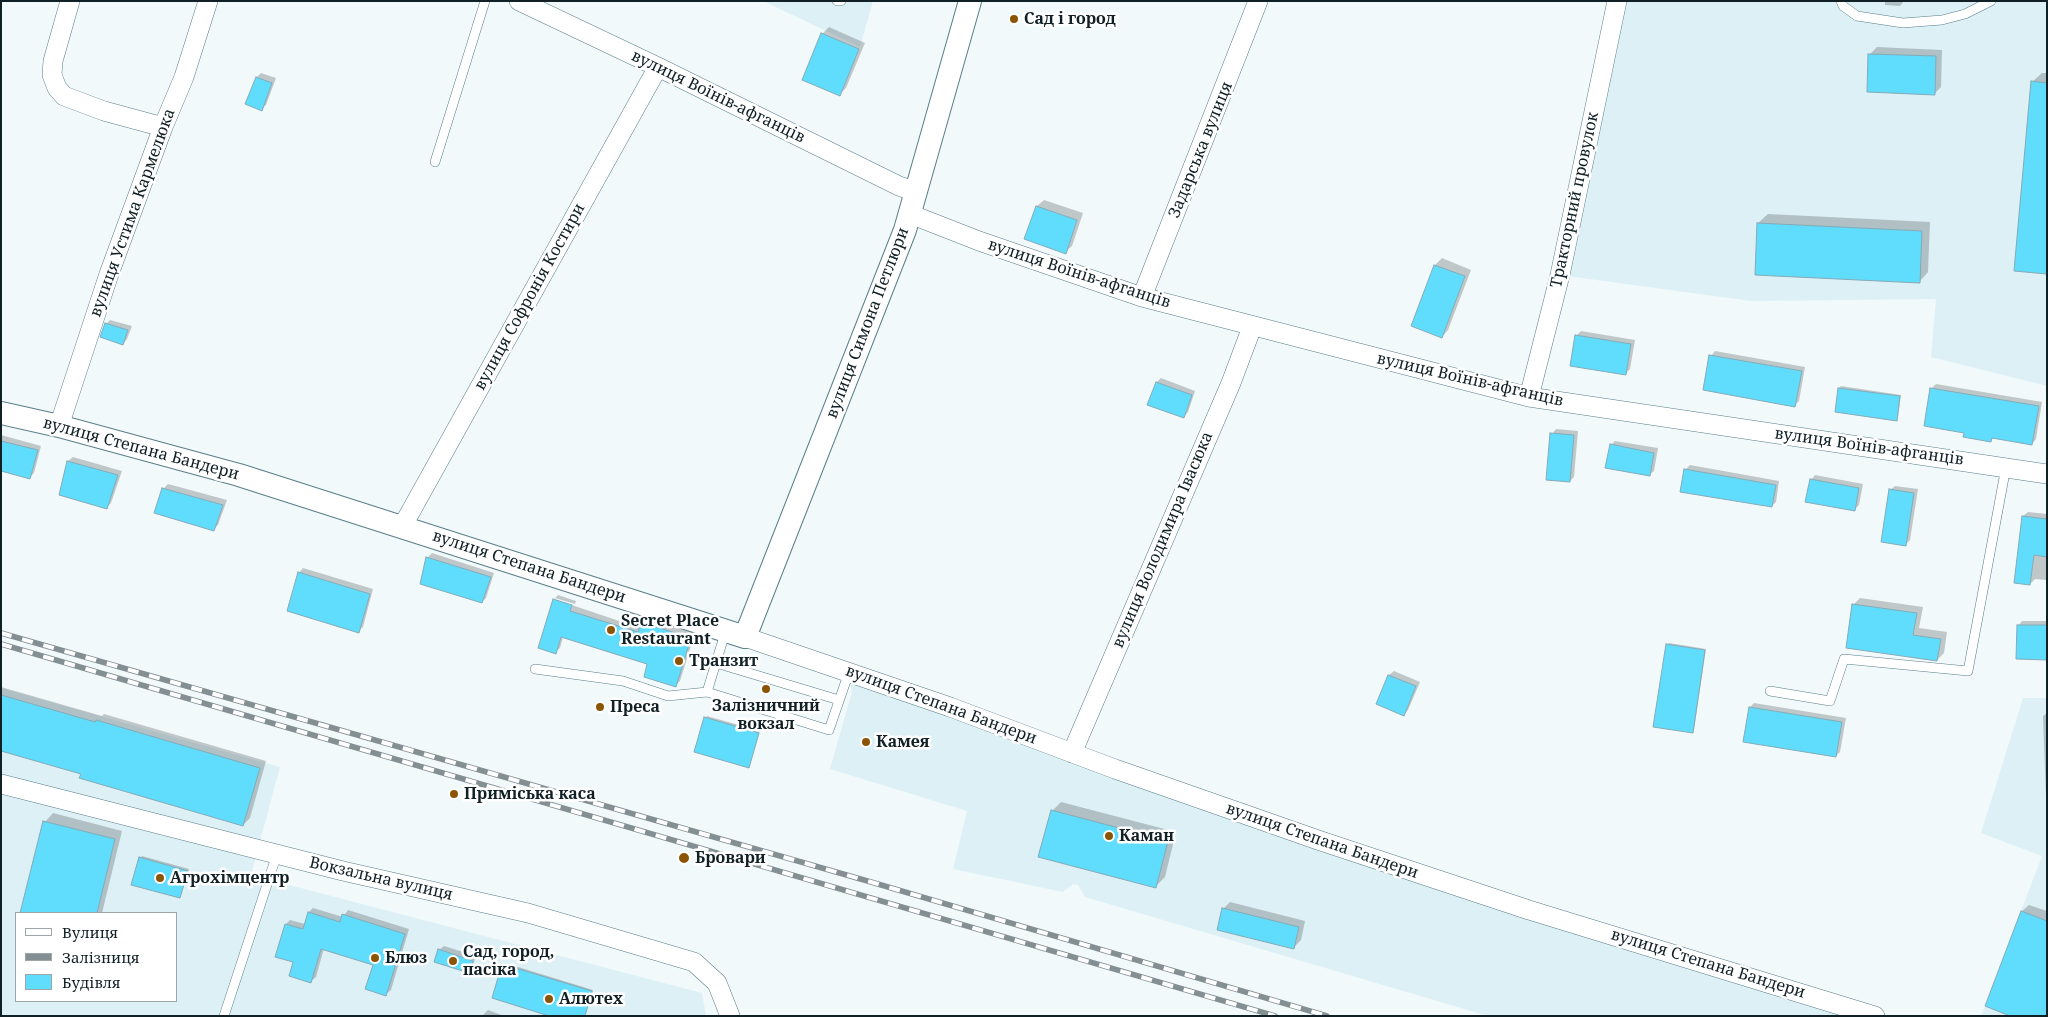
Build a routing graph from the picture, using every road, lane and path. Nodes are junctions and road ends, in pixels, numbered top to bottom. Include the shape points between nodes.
1 (70, 1) edge
2 (208, 1) edge
3 (485, 1) edge
4 (519, 1) edge
5 (970, 1) edge
6 (1258, 1) edge
7 (1617, 1) edge
8 (1841, 1) edge
9 (1991, 1) edge
10 (658, 67) junction
11 (163, 127) junction
12 (434, 162) dead end
13 (916, 192) junction
14 (910, 214) junction
15 (1142, 298) junction
16 (1252, 327) junction
17 (1529, 397) junction
18 (1, 413) edge
19 (59, 426) junction
20 (2006, 467) junction
21 (2047, 474) edge
22 (402, 527) junction
23 (735, 634) junction
24 (716, 662) junction
25 (535, 669) dead end
26 (850, 672) junction
27 (1770, 691) dead end
28 (707, 692) junction
29 (839, 700) junction
30 (1072, 753) junction
31 (1, 784) edge
32 (277, 854) junction
33 (224, 1016) edge
34 (730, 1016) edge
35 (1875, 1016) edge

1 - 11 street via 53,61 52,75 57,88 64,96
2 - 11 street, вулиця Устима Кармелюка via 184,77
3 - 12 lane
4 - 10 street, вулиця Воїнів-афганців
5 - 13 street, вулиця Симона Петлюри
6 - 15 street, Задарська вулиця
7 - 17 street, Тракторний провулок via 1560,274
8 - 9 lane via 1857,16 1904,23 1942,20 1965,14
10 - 13 street, вулиця Воїнів-афганців
10 - 22 street, вулиця Софронія Костири
11 - 19 street, вулиця Устима Кармелюка via 109,274
13 - 14 street, вулиця Симона Петлюри
14 - 15 street, вулиця Воїнів-афганців
14 - 23 street, вулиця Симона Петлюри
15 - 16 street, вулиця Воїнів-афганців
16 - 17 street, вулиця Воїнів-афганців
16 - 30 street, вулиця Володимира Івасюка
17 - 20 street, вулиця Воїнів-афганців
18 - 19 street, вулиця Степана Бандери
19 - 22 street, вулиця Степана Бандери via 239,475
20 - 21 street, вулиця Воїнів-афганців
20 - 27 lane via 1968,671 1844,659 1830,701
22 - 23 street, вулиця Степана Бандери
23 - 24 lane
23 - 26 street, вулиця Степана Бандери
24 - 28 lane
24 - 29 lane
25 - 28 lane via 623,682 668,696
26 - 29 lane
26 - 30 street, вулиця Степана Бандери
28 - 29 lane via 830,730
30 - 35 street, вулиця Степана Бандери via 1419,874
31 - 32 street, Вокзальна вулиця
32 - 33 lane
32 - 34 street, Вокзальна вулиця via 528,912 694,962 717,983

